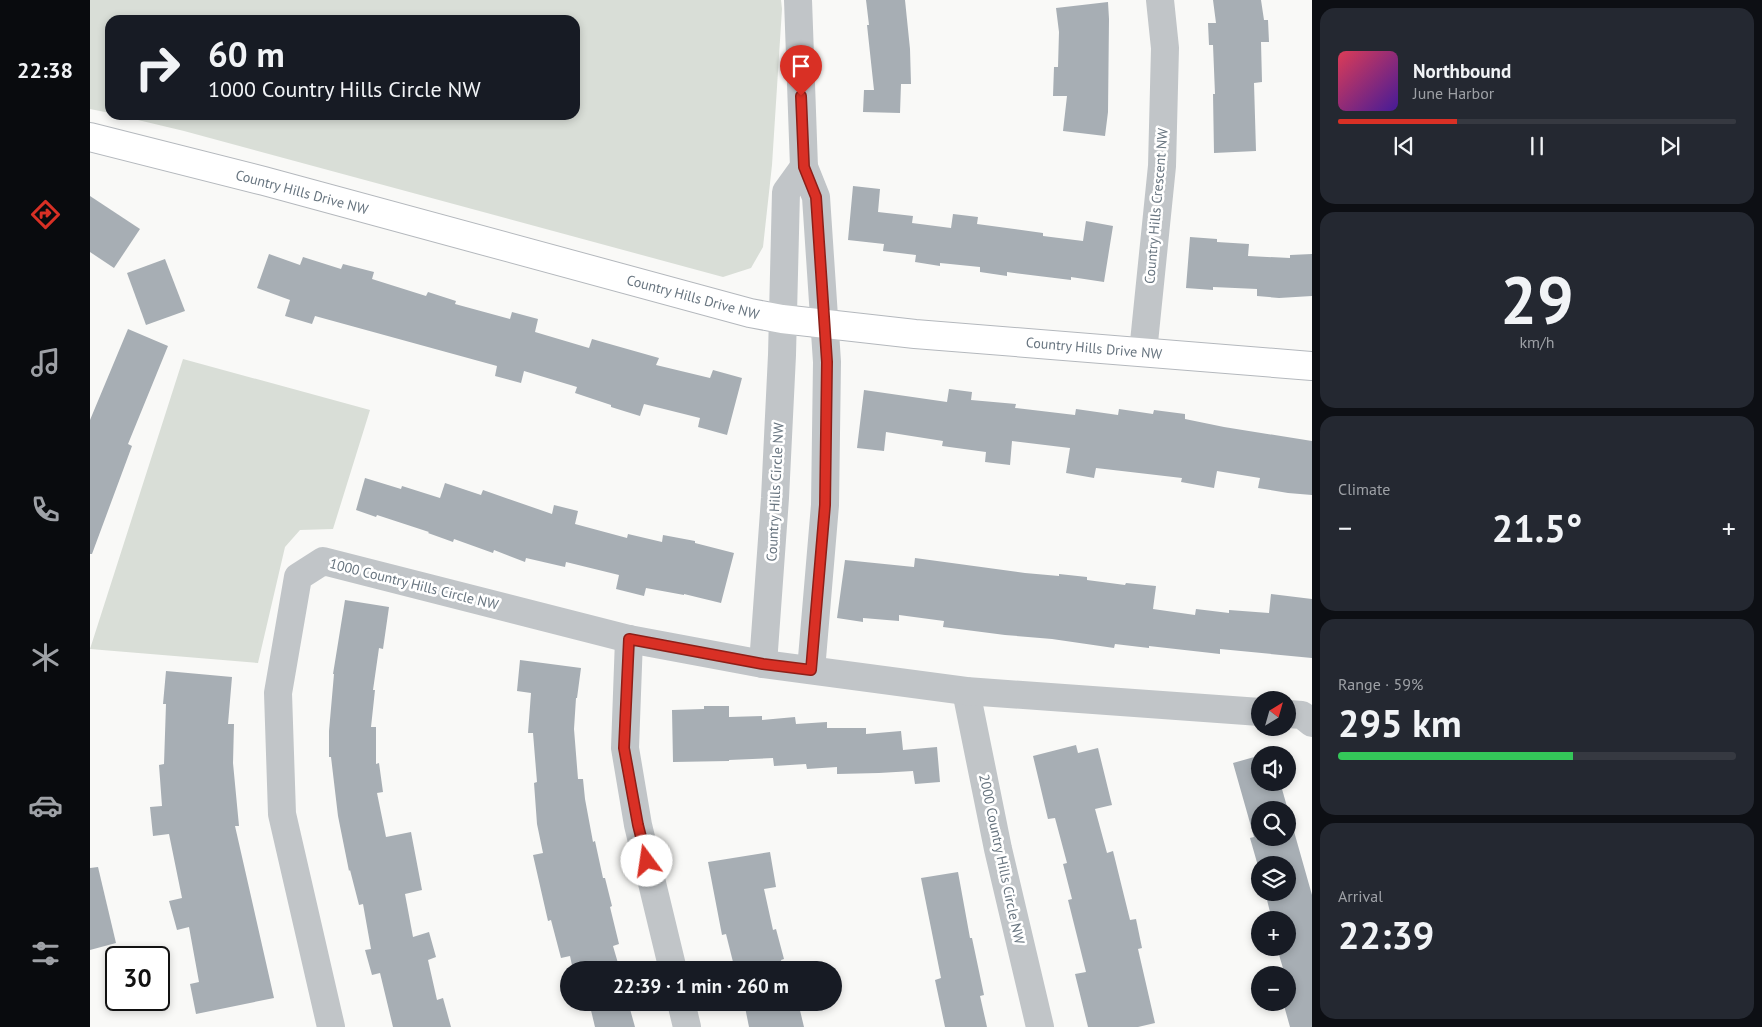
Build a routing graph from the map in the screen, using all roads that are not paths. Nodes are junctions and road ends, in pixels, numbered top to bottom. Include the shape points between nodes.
1 (798, 0) edge
2 (1160, 0) edge
3 (90, 138) edge
4 (804, 167) junction
5 (782, 319) junction
6 (825, 324) junction
7 (1143, 352) junction
8 (1312, 366) edge
9 (629, 639) junction
10 (763, 664) junction
11 (811, 670) junction
12 (966, 690) junction
13 (1251, 711) edge
14 (1296, 715) edge
15 (1312, 723) edge
16 (671, 961) edge
17 (683, 1011) edge
18 (331, 1027) edge
19 (686, 1027) edge
20 (1040, 1027) edge

1 - 4 street
2 - 7 street, Country Hills Crescent NW via 1165,48 1162,166
3 - 5 street, Country Hills Drive NW
4 - 5 street via 786,192
4 - 6 street via 816,197
5 - 6 street, Country Hills Drive NW
5 - 10 street, Country Hills Circle NW via 775,498
6 - 7 street, Country Hills Drive NW
6 - 11 street via 825,505
7 - 8 street, Country Hills Drive NW
9 - 10 street, 1000 Country Hills Circle NW
9 - 16 street via 624,748 638,825
9 - 18 street, 1000 Country Hills Circle NW via 323,561 298,577 278,693 282,814
10 - 11 street
11 - 12 street
12 - 13 street
12 - 20 street, 2000 Country Hills Circle NW via 998,849
14 - 15 street
17 - 19 street

